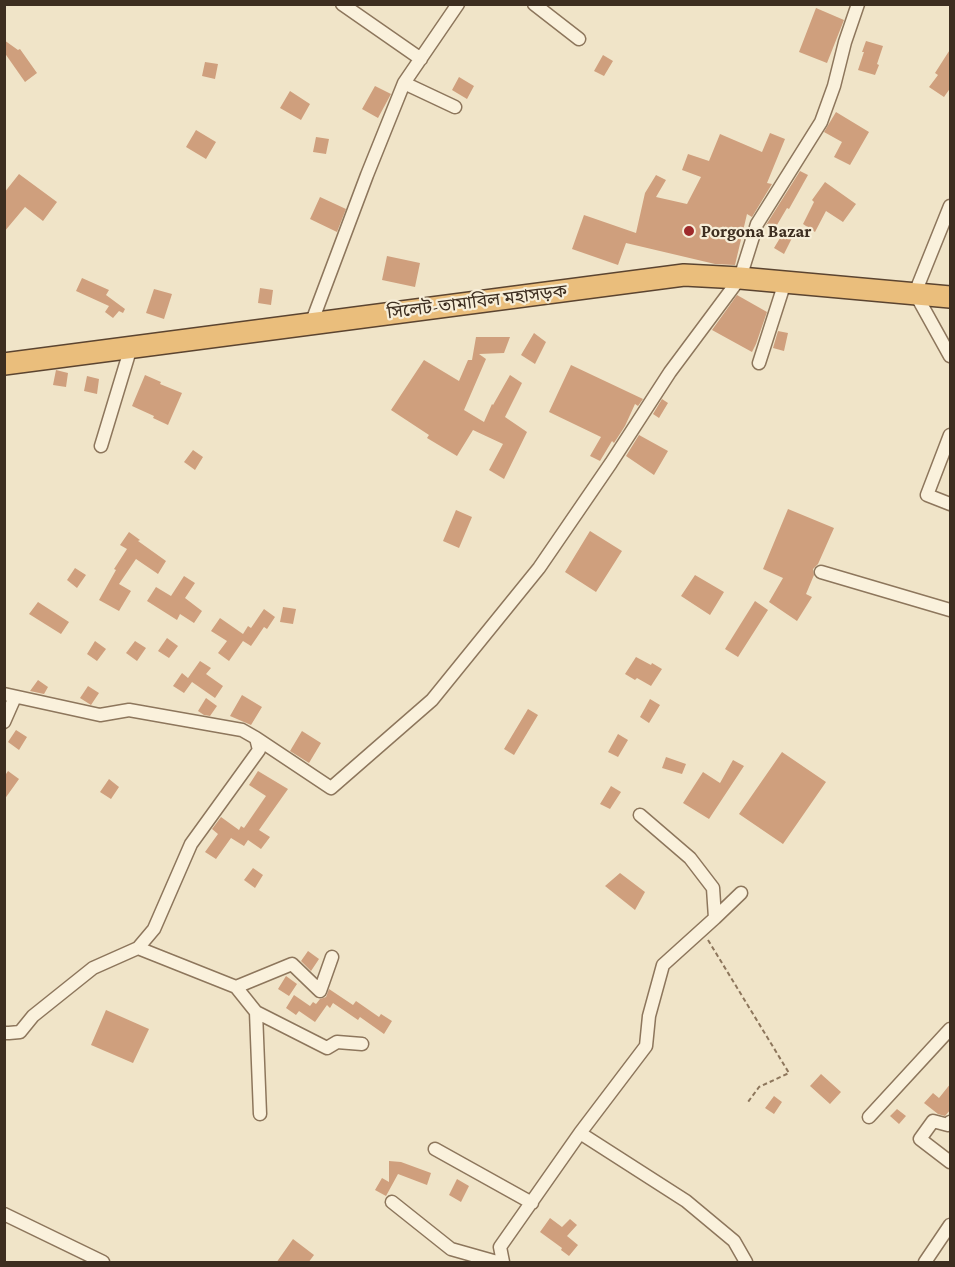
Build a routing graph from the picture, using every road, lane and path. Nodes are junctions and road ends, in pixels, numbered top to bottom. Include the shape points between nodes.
1 (342, 4) edge
2 (458, 4) edge
3 (534, 4) edge
4 (858, 4) edge
5 (579, 39) dead end
6 (421, 59) junction
7 (404, 83) junction
8 (455, 107) dead end
9 (951, 206) edge
10 (740, 278) junction
11 (785, 282) junction
12 (915, 293) junction
13 (951, 297) edge
14 (311, 324) junction
15 (131, 347) junction
16 (951, 356) edge
17 (759, 363) dead end
18 (4, 364) edge
19 (951, 435) edge
20 (101, 446) dead end
21 (951, 504) edge
22 (821, 572) dead end
23 (951, 610) edge
24 (10, 696) edge
25 (4, 723) edge
26 (255, 738) junction
27 (640, 815) dead end
28 (741, 892) dead end
29 (715, 918) junction
30 (702, 930) junction
31 (138, 948) junction
32 (332, 957) dead end
33 (236, 987) junction
34 (256, 1012) junction
35 (951, 1029) edge
36 (4, 1032) edge
37 (362, 1044) dead end
38 (748, 1102) dead end
39 (260, 1114) dead end
40 (869, 1117) dead end
41 (951, 1122) edge
42 (580, 1133) junction
43 (435, 1149) dead end
44 (951, 1162) edge
45 (392, 1202) dead end
46 (532, 1203) junction
47 (4, 1214) edge
48 (951, 1225) edge
49 (103, 1263) edge
50 (497, 1263) edge
51 (502, 1263) edge
52 (746, 1263) edge
53 (925, 1263) edge

1 - 6 street
2 - 6 street
3 - 5 street
4 - 10 street via 821,122 757,224
6 - 7 street
7 - 8 street
7 - 14 street
9 - 12 street
10 - 11 highway, সিলেট-তামাবিল মহাসড়ক
10 - 14 highway, সিলেট-তামাবিল মহাসড়ক via 684,275
10 - 26 street via 670,372 539,568 432,700 331,788
11 - 12 highway, সিলেট-তামাবিল মহাসড়ক
11 - 17 street
12 - 13 highway, সিলেট-তামাবিল মহাসড়ক
12 - 16 street
14 - 15 highway, সিলেট-তামাবিল মহাসড়ক
15 - 18 highway, সিলেট-তামাবিল মহাসড়ক
15 - 20 street
19 - 21 street via 927,495
22 - 23 street
24 - 25 street
24 - 26 street via 100,715 141,712 242,730
26 - 31 street via 259,750 191,844 154,929
27 - 29 street via 690,858 713,888
28 - 29 street
29 - 30 street
30 - 38 path via 789,1073 759,1087
30 - 42 street via 663,965 646,1046
31 - 33 street
31 - 36 street via 93,968 33,1016 20,1032
32 - 33 street via 320,991 292,964
33 - 34 street
34 - 37 street via 327,1048 337,1041
34 - 39 street
35 - 40 street
41 - 44 street via 948,1125 933,1121 920,1140
42 - 46 street
42 - 52 street via 686,1201 734,1241
43 - 46 street
45 - 50 street via 451,1250
46 - 51 street via 500,1247
47 - 49 street
48 - 53 street

